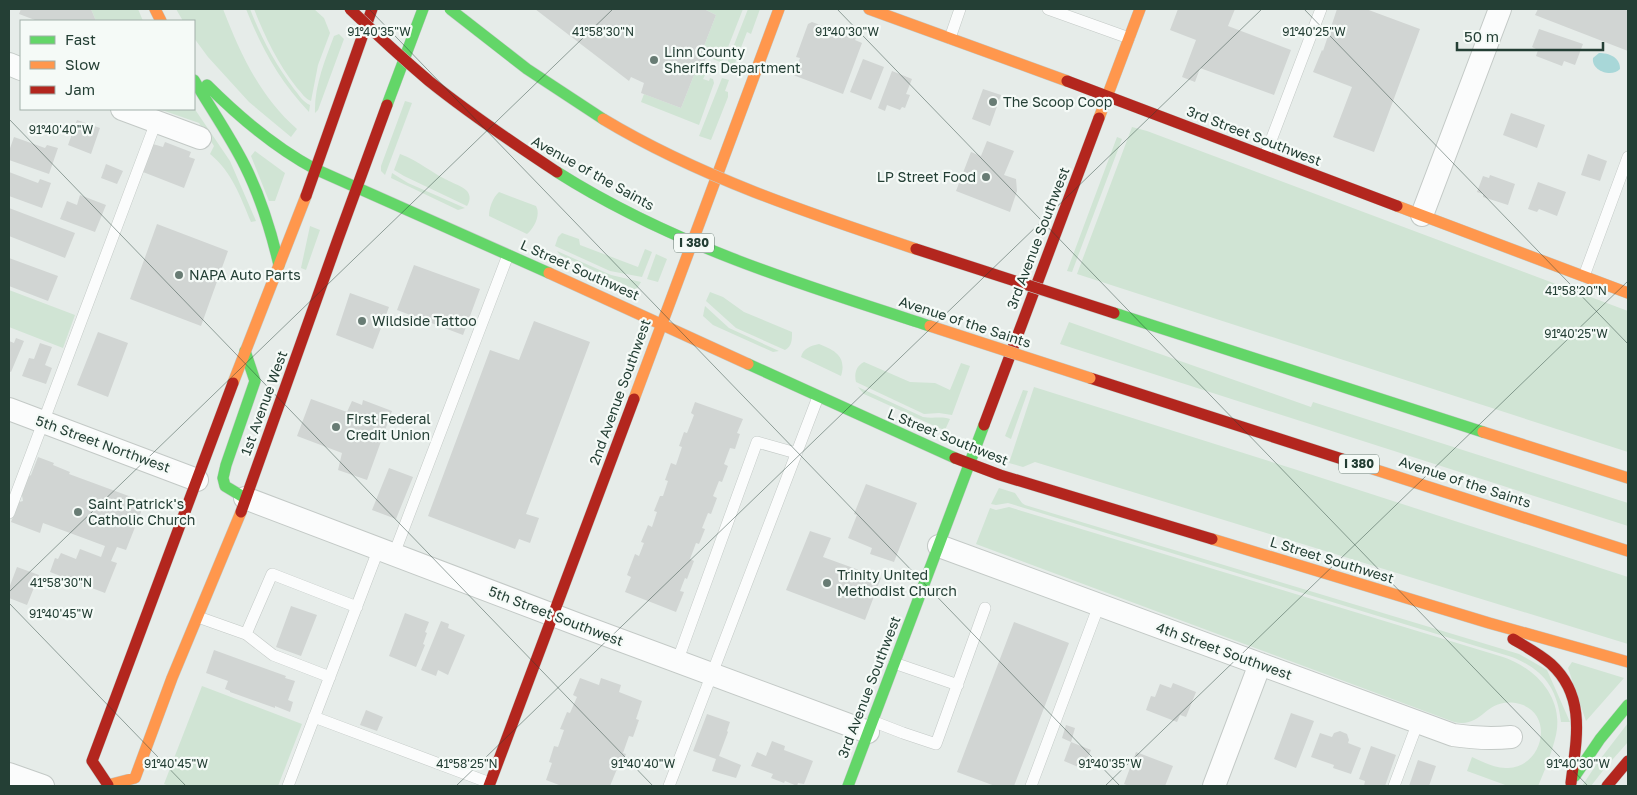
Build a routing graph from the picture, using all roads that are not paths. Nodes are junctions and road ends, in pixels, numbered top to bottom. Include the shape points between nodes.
1 (350, 9) edge
2 (372, 9) edge
3 (423, 9) edge
4 (450, 9) edge
5 (466, 9) edge
6 (779, 9) edge
7 (869, 9) edge
8 (960, 9) edge
9 (1048, 9) edge
10 (1140, 9) edge
11 (1321, 9) edge
12 (1500, 9) edge
13 (950, 38) junction
14 (1129, 38) junction
15 (491, 42) junction
16 (195, 72) edge
17 (195, 82) edge
18 (1108, 96) junction
19 (125, 110) edge
20 (156, 122) junction
21 (200, 138) dead end
22 (1265, 156) junction
23 (1628, 157) edge
24 (315, 169) junction
25 (357, 188) junction
26 (1422, 215) junction
27 (508, 255) junction
28 (279, 265) junction
29 (1584, 276) junction
30 (1628, 292) edge
31 (662, 324) junction
32 (245, 352) junction
33 (818, 397) junction
34 (9, 409) edge
35 (44, 423) junction
36 (796, 453) junction
37 (969, 464) junction
38 (1628, 478) edge
39 (197, 480) junction
40 (245, 498) junction
41 (9, 513) edge
42 (939, 546) junction
43 (387, 551) junction
44 (1628, 551) edge
45 (1099, 605) junction
46 (357, 606) junction
47 (985, 608) dead end
48 (553, 615) junction
49 (198, 617) junction
50 (1489, 623) junction
51 (246, 634) junction
52 (677, 662) junction
53 (1628, 662) edge
54 (894, 663) junction
55 (1260, 664) junction
56 (711, 674) junction
57 (330, 677) junction
58 (958, 685) junction
59 (1628, 705) edge
60 (314, 718) junction
61 (1418, 722) junction
62 (870, 726) junction
63 (1511, 736) dead end
64 (1628, 761) edge
65 (9, 774) edge
66 (489, 785) edge
67 (1570, 785) edge
68 (43, 786) edge
69 (108, 786) edge
70 (288, 786) edge
71 (669, 786) edge
72 (848, 786) edge
73 (1031, 786) edge
74 (1214, 786) edge
75 (1394, 786) edge
76 (1607, 786) edge

1 - 44 main road, Avenue of the Saints / I 380, bridge via 440,91 529,154 703,247 831,294
2 - 24 main road, 1st Avenue West
3 - 25 main road, 1st Avenue West
4 - 15 main road, bridge
5 - 15 main road, bridge
6 - 31 main road, 2nd Avenue Southwest
7 - 13 main road, 3rd Street Southwest
8 - 13 lane
9 - 14 lane
10 - 14 main road, 3rd Avenue Southwest
11 - 22 lane
12 - 26 street
13 - 18 main road, 3rd Street Southwest
14 - 18 main road, 3rd Avenue Southwest
15 - 38 main road, bridge via 568,97 665,152 829,220
16 - 24 main road, L Street Southwest via 266,139
17 - 28 main road via 253,184
18 - 22 main road, 3rd Street Southwest
18 - 37 main road, 3rd Avenue Southwest
19 - 20 street
20 - 21 street
20 - 35 lane
22 - 26 main road, 3rd Street Southwest
23 - 29 lane
24 - 25 main road, L Street Southwest
24 - 28 main road, 1st Avenue West
25 - 27 main road, L Street Southwest
25 - 40 main road, 1st Avenue West
26 - 29 main road, 3rd Street Southwest
27 - 31 main road, L Street Southwest
27 - 43 lane
28 - 32 main road, 1st Avenue West
29 - 30 main road, 3rd Street Southwest
31 - 33 main road, L Street Southwest
31 - 48 main road, 2nd Avenue Southwest
32 - 39 main road, 1st Avenue West
32 - 40 main road via 254,381 223,478 226,486
33 - 36 lane
33 - 37 main road, L Street Southwest
34 - 35 street, 5th Street Northwest
35 - 39 street, 5th Street Northwest
35 - 41 lane
36 - 52 lane via 757,442
36 - 56 lane
37 - 42 main road, 3rd Avenue Southwest
37 - 50 main road, L Street Southwest
39 - 69 main road, 1st Avenue West via 92,761
40 - 43 street, 5th Street Southwest
40 - 49 main road, 1st Avenue West
42 - 45 street, 4th Street Southwest
42 - 54 main road, 3rd Avenue Southwest
43 - 46 lane
43 - 48 street, 5th Street Southwest
45 - 55 street, 4th Street Southwest
45 - 73 lane
46 - 51 lane via 272,574
46 - 57 lane
47 - 58 lane
48 - 52 street, 5th Street Southwest
48 - 66 main road, 2nd Avenue Southwest
49 - 51 lane
49 - 69 main road, 1st Avenue West via 135,778
50 - 53 main road, L Street Southwest
50 - 67 main road via 1548,661 1565,678 1578,713
51 - 57 lane via 273,655
52 - 56 street, 5th Street Southwest
54 - 58 lane
54 - 62 main road, 3rd Avenue Southwest
55 - 61 street, 4th Street Southwest
55 - 74 street
56 - 62 street, 5th Street Southwest
56 - 71 lane
57 - 60 lane
58 - 62 lane via 936,744
59 - 67 main road via 1586,757
60 - 66 lane
60 - 70 lane
61 - 63 street, 4th Street Southwest via 1453,735 1472,738
61 - 75 lane
62 - 72 main road, 3rd Avenue Southwest
64 - 76 main road
65 - 68 street

